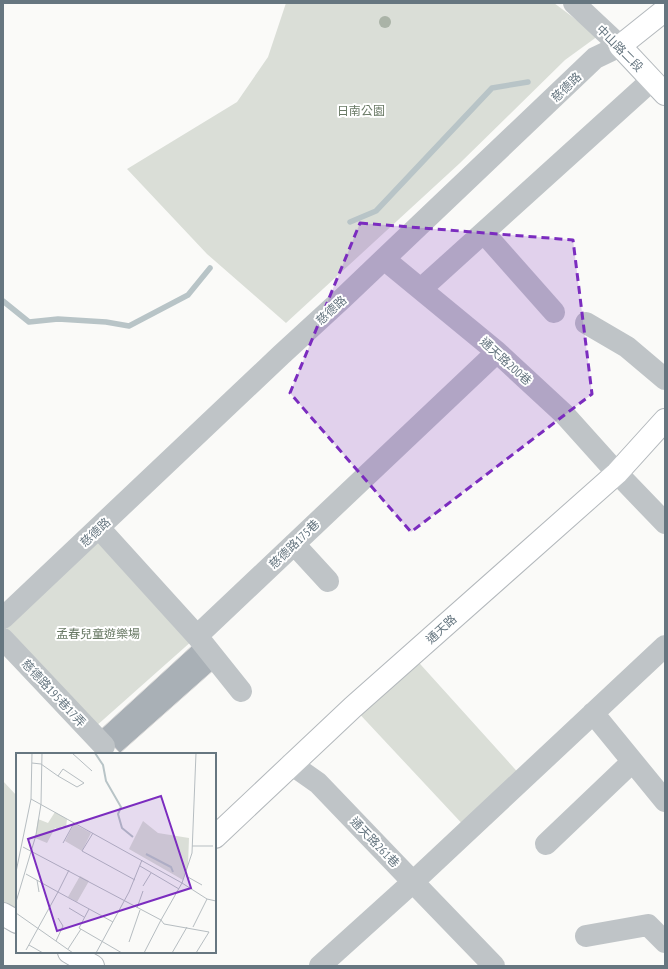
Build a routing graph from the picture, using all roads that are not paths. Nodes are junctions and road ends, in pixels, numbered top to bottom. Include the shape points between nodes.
1 (579, 5) edge
2 (665, 10) edge
3 (620, 46) junction
4 (659, 87) edge
5 (484, 233) junction
6 (384, 259) junction
7 (421, 289) junction
8 (554, 312) dead end
9 (586, 324) dead end
10 (497, 352) junction
11 (665, 379) edge
12 (665, 420) edge
13 (617, 473) junction
14 (665, 523) edge
15 (99, 528) junction
16 (294, 544) junction
17 (328, 581) dead end
18 (3, 618) edge
19 (197, 636) junction
20 (3, 639) edge
21 (665, 646) edge
22 (241, 691) dead end
23 (593, 713) junction
24 (104, 746) dead end
25 (632, 762) junction
26 (292, 764) junction
27 (665, 801) edge
28 (216, 836) edge
29 (546, 844) dead end
30 (413, 882) junction
31 (3, 914) edge
32 (16, 921) edge
33 (586, 936) dead end
34 (665, 942) edge
35 (320, 966) edge
36 (494, 966) edge

1 - 3 street, 中山路二段
2 - 3 main road, 慈德路
3 - 4 main road, 中山路二段
3 - 6 street, 慈德路 via 596,58
4 - 5 street
5 - 7 street
5 - 8 street
6 - 7 street, 通天路200巷
6 - 15 street, 慈德路
7 - 10 street, 通天路200巷
9 - 11 street via 627,347
10 - 13 street, 通天路200巷 via 564,414
10 - 16 street, 慈德路175巷
12 - 13 main road, 通天路
13 - 14 street, 通天路200巷
13 - 26 main road, 通天路 via 359,701
15 - 18 street, 慈德路
15 - 19 street
16 - 17 street
16 - 19 street, 慈德路175巷
19 - 22 street
20 - 24 street, 慈德路195巷17弄
21 - 23 street
23 - 25 street
23 - 30 street
25 - 27 street
25 - 29 street
26 - 28 main road, 通天路
26 - 30 street, 通天路261巷 via 318,783
30 - 35 street
30 - 36 street, 通天路261巷
31 - 32 main road
33 - 34 street via 648,925

